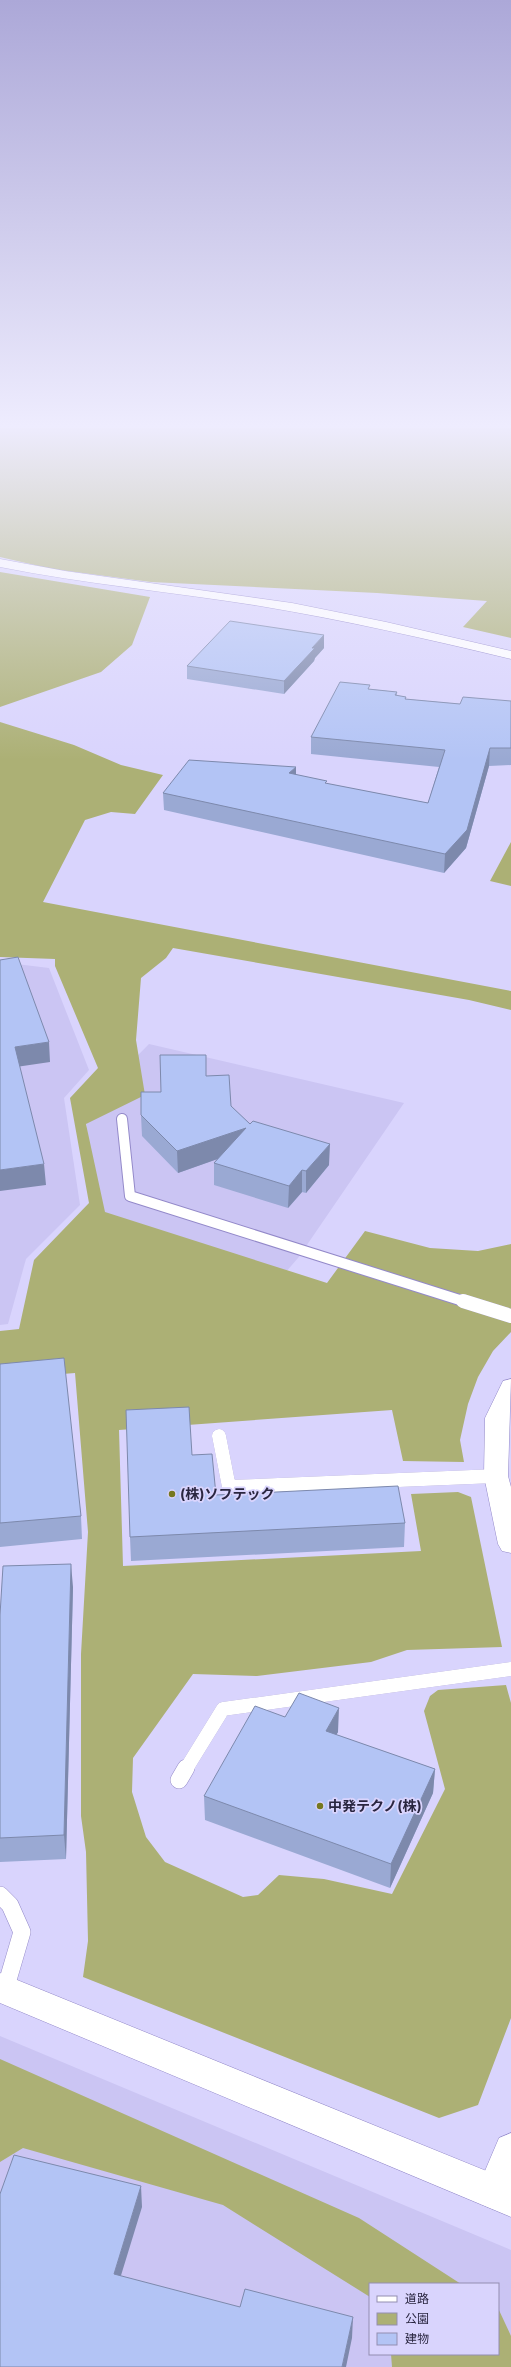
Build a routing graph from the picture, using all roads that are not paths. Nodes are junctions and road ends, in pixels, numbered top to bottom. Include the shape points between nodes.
1 (0, 563) edge
2 (511, 655) edge
3 (122, 1119) dead end
4 (511, 1316) edge
5 (511, 1387) edge
6 (219, 1436) dead end
7 (496, 1476) junction
8 (511, 1544) edge
9 (511, 1669) edge
10 (180, 1780) dead end
11 (0, 1894) edge
12 (2, 1989) edge
13 (511, 2149) edge
14 (502, 2195) edge

1 - 2 street via 84,578 260,602 332,615
3 - 4 lane via 130,1196
5 - 7 street via 498,1418
6 - 7 lane via 229,1487
7 - 8 street
9 - 10 lane via 223,1709
11 - 12 lane via 10,1905 22,1932
12 - 14 street
13 - 14 street

